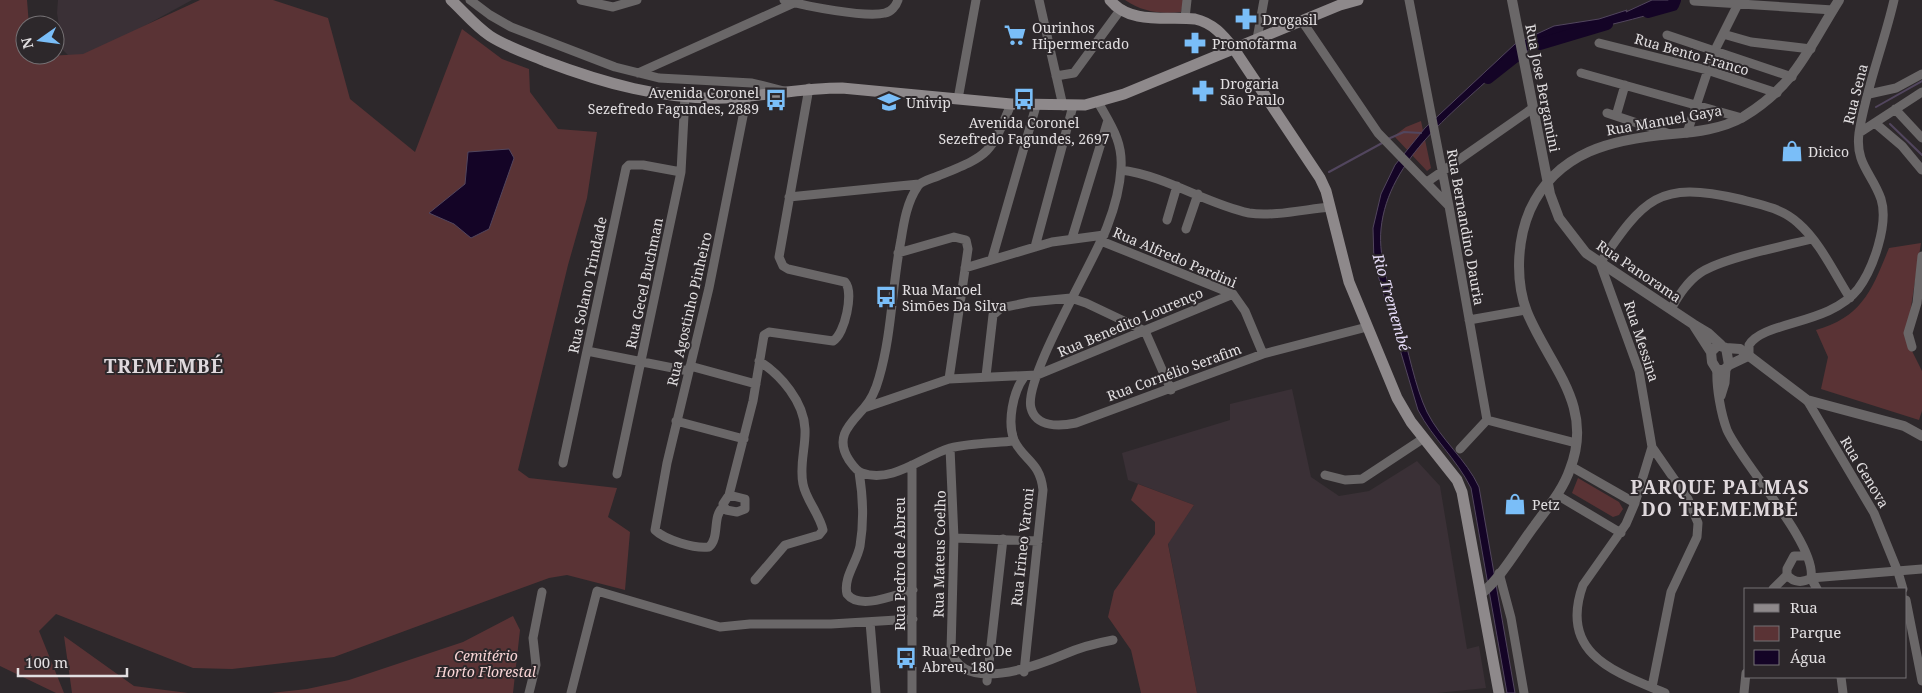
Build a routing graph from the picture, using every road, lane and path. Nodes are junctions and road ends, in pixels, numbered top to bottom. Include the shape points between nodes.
1 (451, 0) edge
2 (470, 0) edge
3 (581, 0) edge
4 (637, 0) edge
5 (898, 0) edge
6 (976, 0) edge
7 (1039, 0) edge
8 (1110, 0) edge
9 (1187, 0) edge
10 (1264, 0) edge
11 (1358, 0) edge
12 (1409, 0) edge
13 (1512, 0) edge
14 (1839, 0) edge
15 (1894, 0) edge
16 (789, 1) edge
17 (1694, 1) dead end
18 (1341, 2) edge
19 (1739, 2) edge
20 (1120, 9) junction
21 (1833, 10) junction
22 (1185, 18) junction
23 (1302, 21) junction
24 (1723, 34) junction
25 (1667, 35) dead end
26 (1257, 39) junction
27 (1599, 43) dead end
28 (1234, 49) junction
29 (1811, 49) junction
30 (1714, 52) junction
31 (1707, 70) junction
32 (638, 73) junction
33 (1581, 73) dead end
34 (1922, 74) edge
35 (1056, 76) junction
36 (1792, 77) junction
37 (1625, 85) junction
38 (809, 88) junction
39 (787, 91) junction
40 (1922, 92) edge
41 (1777, 93) junction
42 (1869, 94) junction
43 (685, 96) junction
44 (747, 96) junction
45 (958, 99) junction
46 (1098, 102) junction
47 (1011, 104) junction
48 (1696, 104) junction
49 (1036, 106) junction
50 (1068, 106) junction
51 (1533, 108) junction
52 (1892, 111) junction
53 (1606, 113) dead end
54 (1616, 116) junction
55 (1742, 118) junction
56 (1108, 120) junction
57 (1877, 122) junction
58 (1687, 132) junction
59 (1859, 133) junction
60 (1670, 134) junction
61 (1922, 138) edge
62 (1121, 170) junction
63 (1443, 170) junction
64 (1922, 170) edge
65 (681, 172) junction
66 (1425, 180) junction
67 (1548, 181) junction
68 (919, 184) junction
69 (1177, 186) junction
70 (1198, 194) junction
71 (789, 197) junction
72 (1330, 206) junction
73 (1449, 206) junction
74 (1167, 220) dead end
75 (1186, 229) dead end
76 (1072, 238) junction
77 (1102, 238) junction
78 (1812, 239) junction
79 (1035, 247) junction
80 (898, 253) junction
81 (1922, 256) edge
82 (992, 259) junction
83 (1600, 263) junction
84 (965, 268) junction
85 (1233, 294) junction
86 (1071, 298) junction
87 (1850, 298) junction
88 (1671, 309) junction
89 (1526, 310) junction
90 (1469, 320) junction
91 (1693, 324) junction
92 (1368, 327) junction
93 (1145, 330) junction
94 (1723, 346) junction
95 (1912, 346) dead end
96 (587, 351) junction
97 (1711, 352) junction
98 (1263, 354) junction
99 (1748, 356) junction
100 (641, 361) junction
101 (759, 361) junction
102 (1724, 368) junction
103 (689, 369) junction
104 (1037, 375) junction
105 (986, 376) junction
106 (1024, 377) junction
107 (949, 379) junction
108 (756, 384) junction
109 (1171, 390) junction
110 (1807, 400) junction
111 (864, 408) junction
112 (1487, 420) junction
113 (676, 421) junction
114 (1922, 436) edge
115 (744, 438) junction
116 (1424, 438) junction
117 (1014, 441) junction
118 (1576, 443) junction
119 (950, 448) junction
120 (1652, 448) junction
121 (1460, 449) dead end
122 (563, 463) dead end
123 (912, 465) junction
124 (1572, 467) junction
125 (859, 472) junction
126 (617, 474) dead end
127 (1325, 475) dead end
128 (1557, 494) junction
129 (729, 495) junction
130 (1635, 503) junction
131 (723, 507) junction
132 (1794, 530) junction
133 (1621, 532) junction
134 (954, 538) junction
135 (1002, 539) junction
136 (1038, 541) junction
137 (1794, 556) junction
138 (1807, 556) junction
139 (1922, 569) edge
140 (1898, 572) junction
141 (1498, 575) junction
142 (1787, 575) junction
143 (1811, 578) junction
144 (754, 580) dead end
145 (1774, 588) edge
146 (1816, 588) edge
147 (1903, 588) edge
148 (913, 590) junction
149 (1484, 591) junction
150 (542, 592) dead end
151 (1907, 605) edge
152 (913, 619) junction
153 (870, 622) junction
154 (1113, 640) dead end
155 (1024, 672) junction
156 (1746, 678) edge
157 (1840, 678) edge
158 (987, 680) junction
159 (1922, 682) edge
160 (1652, 687) junction
161 (529, 693) edge
162 (571, 693) edge
163 (876, 693) edge
164 (912, 693) edge
165 (1499, 693) edge
166 (1524, 693) edge
167 (1665, 693) edge
168 (1744, 693) edge
169 (1843, 693) edge

1 - 43 main road via 472,22 505,45 602,82
2 - 32 street via 511,27 581,56
3 - 4 street via 613,7
5 - 16 street via 892,10 884,13 863,13
6 - 45 street
7 - 35 street
8 - 20 main road
9 - 22 street
10 - 26 street
11 - 18 main road
12 - 63 street, Rua Bernandino Dauria
13 - 51 street, Rua Jose Bergamini
14 - 21 street, Rua Manuel Gaya
15 - 42 street, Rua Sena
16 - 32 street
17 - 19 street
18 - 23 main road
19 - 21 street
19 - 24 street
20 - 22 main road via 1146,17
20 - 35 street via 1074,73
21 - 29 street, Rua Manuel Gaya
22 - 28 main road via 1212,25
23 - 26 main road
23 - 66 street via 1378,133
24 - 29 street via 1751,42
24 - 30 street
25 - 30 street
26 - 28 main road
27 - 31 street, Rua Bento Franco
28 - 46 main road
28 - 72 main road via 1313,166
29 - 36 street, Rua Manuel Gaya
30 - 31 street
30 - 36 street
31 - 41 street, Rua Bento Franco
31 - 48 street
32 - 39 street via 658,78 752,84
33 - 37 street
34 - 42 street via 1896,88
35 - 50 street
36 - 41 street, Rua Manuel Gaya
37 - 48 street
37 - 54 street
38 - 39 main road
38 - 45 main road via 850,88
38 - 71 street
39 - 44 main road
40 - 52 street
41 - 55 street, Rua Manuel Gaya
42 - 59 street, Rua Sena
43 - 44 main road
43 - 65 street, Rua Gecel Buchman
44 - 103 street, Rua Agostinho Pinheiro via 709,288
45 - 47 main road
46 - 50 main road
46 - 56 street, Rua Cornélio Serafim
47 - 49 main road
47 - 68 street via 997,139 982,156
48 - 55 street
48 - 58 street
49 - 50 main road
49 - 82 street
50 - 79 street
51 - 63 street
51 - 67 street, Rua Jose Bergamini
52 - 57 street
52 - 61 street
53 - 54 street
54 - 60 street
55 - 58 street, Rua Manuel Gaya
56 - 62 street, Rua Cornélio Serafim via 1119,139
56 - 76 street
57 - 59 street
57 - 64 street
58 - 60 street, Rua Manuel Gaya
59 - 87 street, Rua Sena via 1860,162 1880,198 1884,219 1867,271
60 - 67 street, Rua Manuel Gaya via 1620,140 1593,149
62 - 69 street
62 - 77 street, Rua Cornélio Serafim
63 - 66 street
63 - 73 street, Rua Bernandino Dauria
65 - 96 street, Rua Solano Trindade via 643,164 626,168
65 - 100 street, Rua Gecel Buchman
66 - 73 street
67 - 83 street, Rua Panorama via 1554,208 1566,229 1586,253
67 - 89 street, Rua Manuel Gaya via 1523,229 1519,267
68 - 71 street
68 - 80 street via 907,209
69 - 70 street
69 - 74 street
70 - 72 street via 1255,214
70 - 75 street
71 - 101 street via 780,262 788,269 845,282 850,289 849,296 842,330 833,342 769,332 764,335
72 - 92 main road via 1343,263
73 - 90 street, Rua Bernandino Dauria
76 - 77 street
76 - 79 street
77 - 85 street, Rua Alfredo Pardini
77 - 86 street, Rua Cornélio Serafim
78 - 83 street via 1800,224 1774,209 1714,194 1680,191 1639,210
78 - 87 street
78 - 88 street via 1702,272 1688,283
79 - 82 street
80 - 84 street via 964,237 968,249
80 - 111 street via 880,377
81 - 95 street via 1917,303 1908,333
82 - 84 street
83 - 88 street, Rua Panorama
83 - 120 street, Rua Messina via 1639,371
84 - 107 street
85 - 93 street, Rua Benedito Lourenço
85 - 98 street, Rua Alfredo Pardini via 1245,311
86 - 93 street
86 - 104 street, Rua Cornélio Serafim
86 - 105 street via 996,310
87 - 99 street, Rua Sena via 1828,313 1757,336 1748,345
88 - 91 street, Rua Panorama
89 - 90 street
89 - 118 street, Rua Manuel Gaya via 1571,393
90 - 112 street, Rua Bernandino Dauria
91 - 94 street
91 - 97 street, Rua Panorama
92 - 98 street, Rua Cornélio Serafim
92 - 116 main road via 1397,398
93 - 104 street, Rua Benedito Lourenço
93 - 109 street
94 - 97 street via 1716,346
94 - 99 street via 1740,349
94 - 102 street via 1729,356
96 - 100 street
96 - 122 street, Rua Solano Trindade
97 - 102 street via 1712,362
98 - 109 street, Rua Cornélio Serafim
99 - 102 street
99 - 110 street
100 - 103 street
100 - 126 street, Rua Gecel Buchman
101 - 108 street
101 - 144 street via 780,379 801,410 805,431 803,484 823,530 819,535 785,545
102 - 132 street via 1720,396 1732,438
103 - 108 street
103 - 113 street, Rua Agostinho Pinheiro
104 - 106 street, Rua Benedito Lourenço
104 - 109 street, Rua Cornélio Serafim via 1031,389 1030,408 1038,420 1056,426 1076,423
105 - 106 street, Rua Benedito Lourenço
105 - 107 street, Rua Benedito Lourenço
106 - 117 street via 1014,398
107 - 111 street, Rua Benedito Lourenço
108 - 115 street
110 - 114 street via 1904,426
110 - 140 street, Rua Genova via 1874,513
111 - 125 street via 849,424 842,442 847,457
112 - 118 street
112 - 121 street
113 - 115 street
113 - 131 street, Rua Agostinho Pinheiro via 654,528 664,536 709,547
115 - 129 street
116 - 127 street via 1362,480
116 - 149 main road via 1457,480 1462,492
117 - 119 street
117 - 136 street, Rua Irineo Varoni via 1042,480 1043,505
118 - 124 street, Rua Manuel Gaya
119 - 123 street
119 - 134 street, Rua Mateus Coelho
120 - 130 street, Rua Messina
120 - 160 street via 1688,499 1698,523 1697,537 1672,592
123 - 125 street via 880,475
123 - 148 street, Rua Pedro de Abreu
124 - 128 street, Rua Manuel Gaya
124 - 130 street
125 - 148 street via 862,535 856,562 846,585 847,594 854,600 865,601
128 - 133 street
128 - 141 street, Rua Manuel Gaya
129 - 131 street
129 - 131 street via 743,498 746,506 737,512
130 - 133 street, Rua Messina
132 - 137 street
132 - 138 street
133 - 160 street, Rua Messina via 1583,585 1578,618 1581,634 1598,660 1613,671
134 - 135 street
134 - 158 street, Rua Mateus Coelho via 953,660 971,678
135 - 136 street
135 - 158 street
136 - 155 street, Rua Irineo Varoni
137 - 138 street
137 - 142 street
138 - 143 street via 1813,570
139 - 140 street
140 - 143 street
140 - 147 street, Rua Genova
141 - 149 street, Rua Manuel Gaya
141 - 166 street via 1511,618
142 - 143 street via 1797,582
142 - 145 street
143 - 146 street
148 - 152 street, Rua Pedro de Abreu
149 - 165 main road
150 - 161 street via 533,638 536,665
151 - 159 street
152 - 153 street
152 - 164 street, Rua Pedro de Abreu
153 - 162 street via 720,627 596,591
153 - 163 street
154 - 155 street via 1074,650
155 - 158 street via 1004,680
156 - 168 street
157 - 169 street
160 - 167 street, Rua Messina

